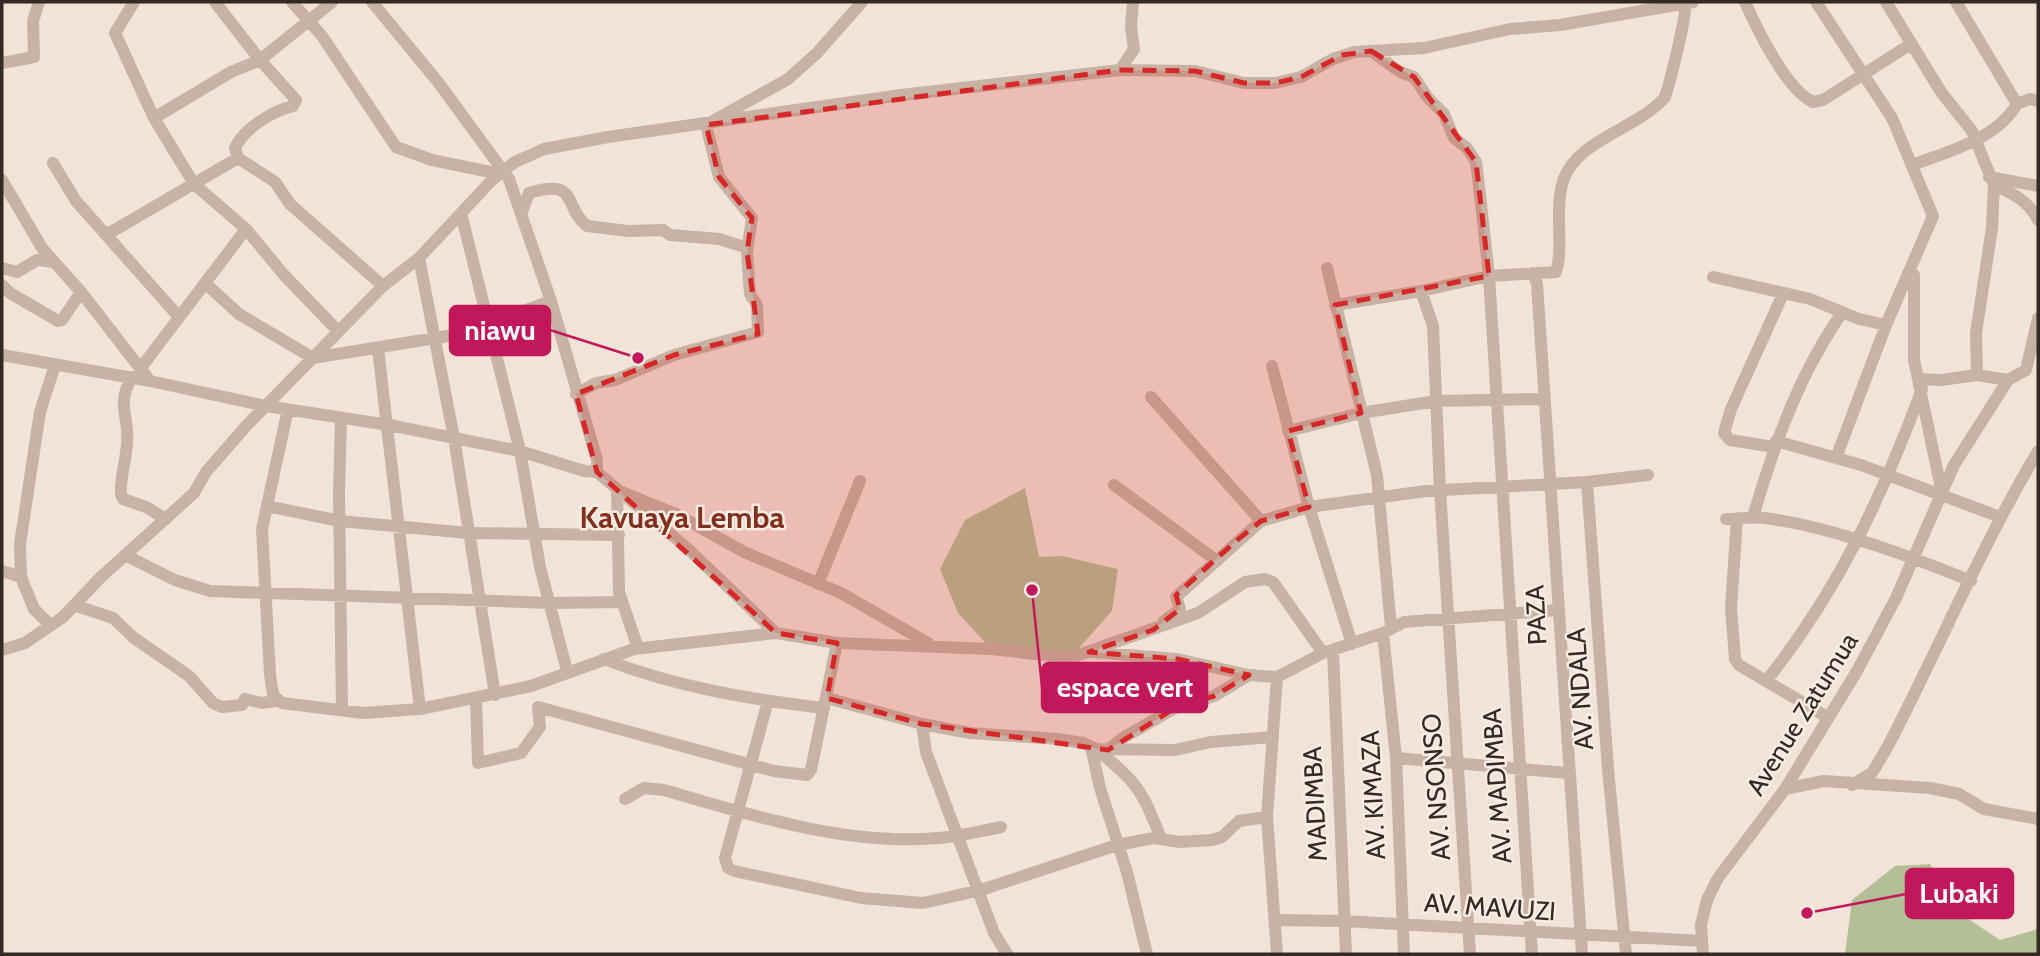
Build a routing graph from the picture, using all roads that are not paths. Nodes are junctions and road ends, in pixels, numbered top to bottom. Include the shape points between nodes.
1 (39, 2) edge
2 (134, 2) edge
3 (215, 2) edge
4 (292, 2) edge
5 (332, 2) edge
6 (372, 2) edge
7 (862, 2) edge
8 (1133, 2) edge
9 (1745, 2) edge
10 (1816, 2) edge
11 (1886, 2) edge
12 (1956, 2) edge
13 (1685, 3) edge
14 (306, 20) junction
15 (1911, 44) junction
16 (1371, 51) junction
17 (260, 60) junction
18 (2, 63) edge
19 (1120, 70) junction
20 (1863, 74) junction
21 (2038, 101) edge
22 (2017, 104) junction
23 (154, 117) junction
24 (706, 125) junction
25 (1975, 141) junction
26 (238, 158) junction
27 (53, 163) dead end
28 (1912, 165) junction
29 (502, 173) junction
30 (2, 180) edge
31 (1992, 181) junction
32 (194, 184) junction
33 (2038, 186) edge
34 (2032, 203) edge
35 (522, 212) junction
36 (461, 213) junction
37 (2038, 220) edge
38 (246, 229) junction
39 (106, 235) junction
40 (748, 247) junction
41 (419, 258) junction
42 (54, 262) junction
43 (1914, 264) junction
44 (2, 268) edge
45 (1326, 268) dead end
46 (1533, 274) junction
47 (1489, 276) junction
48 (1713, 277) dead end
49 (205, 284) junction
50 (383, 286) junction
51 (1421, 291) junction
52 (81, 292) junction
53 (4, 293) edge
54 (1783, 294) junction
55 (551, 300) junction
56 (1335, 304) junction
57 (1842, 313) junction
58 (179, 317) junction
59 (2038, 318) edge
60 (489, 325) junction
61 (1886, 325) junction
62 (338, 331) junction
63 (435, 340) junction
64 (378, 349) junction
65 (2, 355) edge
66 (313, 358) junction
67 (55, 365) junction
68 (1272, 366) dead end
69 (136, 373) junction
70 (1977, 375) junction
71 (2008, 380) junction
72 (1921, 384) junction
73 (576, 394) junction
74 (1151, 397) dead end
75 (1544, 399) junction
76 (1436, 401) junction
77 (1496, 401) junction
78 (267, 406) junction
79 (288, 409) junction
80 (1361, 413) junction
81 (341, 418) junction
82 (389, 425) junction
83 (1288, 431) junction
84 (454, 438) junction
85 (1775, 444) junction
86 (520, 451) junction
87 (2038, 451) edge
88 (1836, 458) junction
89 (597, 472) junction
90 (1648, 475) dead end
91 (1890, 475) junction
92 (860, 481) dead end
93 (1587, 482) junction
94 (1114, 485) dead end
95 (1550, 485) junction
96 (1501, 486) junction
97 (617, 490) junction
98 (1440, 491) junction
99 (1942, 493) junction
100 (1380, 496) junction
101 (267, 506) junction
102 (1309, 507) junction
103 (1753, 517) junction
104 (2000, 517) junction
105 (166, 519) junction
106 (340, 521) junction
107 (1261, 521) junction
108 (400, 527) junction
109 (468, 533) junction
110 (535, 535) junction
111 (619, 535) junction
112 (1857, 541) junction
113 (125, 555) junction
114 (1914, 560) junction
115 (1217, 562) junction
116 (2, 571) edge
117 (21, 577) junction
118 (1971, 581) junction
119 (818, 584) junction
120 (265, 592) junction
121 (340, 596) junction
122 (409, 598) junction
123 (480, 601) junction
124 (620, 602) junction
125 (549, 603) junction
126 (74, 605) junction
127 (1559, 610) junction
128 (1508, 614) junction
129 (1447, 617) junction
130 (50, 625) junction
131 (1153, 630) junction
132 (1387, 630) junction
133 (776, 634) junction
134 (837, 643) junction
135 (928, 643) dead end
136 (1352, 644) junction
137 (638, 648) junction
138 (2, 650) edge
139 (1092, 652) junction
140 (1328, 652) junction
141 (604, 659) junction
142 (567, 671) junction
143 (1249, 675) junction
144 (1277, 677) junction
145 (1767, 680) junction
146 (495, 695) junction
147 (475, 699) junction
148 (276, 701) junction
149 (768, 701) junction
150 (825, 703) junction
151 (420, 709) junction
152 (342, 710) junction
153 (1827, 717) junction
154 (922, 724) junction
155 (1273, 737) junction
156 (1099, 749) junction
157 (1396, 758) junction
158 (1458, 763) junction
159 (752, 764) junction
160 (1518, 768) junction
161 (1568, 773) junction
162 (1852, 785) junction
163 (1785, 789) junction
164 (625, 799) dead end
165 (739, 812) junction
166 (1267, 817) junction
167 (2038, 819) edge
168 (1001, 827) dead end
169 (958, 835) junction
170 (1161, 838) junction
171 (1117, 845) junction
172 (981, 890) junction
173 (1275, 920) junction
174 (1344, 921) junction
175 (1403, 924) junction
176 (1469, 928) junction
177 (1530, 932) junction
178 (1581, 935) junction
179 (1624, 939) junction
180 (1702, 948) edge
181 (1007, 954) edge
182 (1147, 954) edge
183 (1277, 954) edge
184 (1346, 954) edge
185 (1404, 954) edge
186 (1470, 954) edge
187 (1531, 954) edge
188 (1582, 954) edge
189 (1626, 954) edge

1 - 18 street via 33,20 34,57
2 - 23 street via 115,33
3 - 17 street
4 - 14 street
5 - 14 street
6 - 29 street via 452,101
7 - 24 street via 788,79
8 - 19 street via 1134,49
9 - 20 street via 1777,61 1807,100 1823,100
10 - 20 street
11 - 15 street
12 - 22 street
13 - 16 street via 1560,25 1520,27 1424,48
13 - 46 street via 1686,17 1679,29 1665,97 1574,163 1558,203 1558,268 1552,274
14 - 17 street
14 - 29 street via 322,36 396,147 468,170
15 - 20 street
15 - 25 street via 1946,100 1968,124
16 - 19 street via 1342,55 1301,77 1275,83 1244,83 1195,71
16 - 47 street, AV. MADIMBA via 1414,78 1476,162
17 - 23 street
17 - 26 street via 297,102 270,114 243,138 235,148
19 - 24 street via 901,95
20 - 28 street via 1892,118
21 - 22 street
22 - 25 street
23 - 32 street
24 - 29 street via 568,143 527,156
24 - 40 street via 719,177 752,218
25 - 28 street
25 - 31 street
26 - 32 street
26 - 50 street via 275,181 297,210
27 - 39 street via 76,201
28 - 43 street via 1933,216
29 - 35 street
29 - 36 street
30 - 42 street via 19,214
31 - 33 street
31 - 34 street
31 - 70 street via 1992,228 1976,333
32 - 38 street
32 - 39 street
34 - 37 street
35 - 40 street via 529,193 561,190 587,226 663,230 670,235
35 - 55 street
36 - 41 street
36 - 60 street
38 - 49 street
38 - 62 street
39 - 58 street
40 - 73 street via 749,290 757,302 759,319 755,334 674,355
41 - 50 street
41 - 63 street
42 - 44 street via 37,260 17,272
42 - 52 street
43 - 61 street
43 - 72 street via 1912,338
45 - 56 street, AV. KIMAZA
46 - 47 street
46 - 75 street, PAZA
47 - 51 street
47 - 77 street, AV. MADIMBA
48 - 54 street
49 - 58 street
49 - 66 street via 239,314
50 - 62 street
51 - 56 street
51 - 76 street, AV. NSONSO via 1433,326
52 - 53 street via 58,321
52 - 69 street
54 - 57 street via 1832,306
54 - 85 street via 1724,433 1730,440
55 - 60 street
55 - 73 street
56 - 80 street, AV. KIMAZA
57 - 61 street
57 - 85 street via 1824,339
58 - 69 street
59 - 71 street, Avenue Zatumua via 2026,370
60 - 63 street
60 - 86 street
61 - 88 street
62 - 66 street
63 - 64 street
63 - 84 street
64 - 66 street
64 - 82 street
65 - 67 street
66 - 78 street
67 - 69 street
67 - 117 street via 40,412 20,544
68 - 83 street
69 - 78 street via 150,381
69 - 105 street via 124,396 122,412 128,434 121,495
70 - 71 street
70 - 72 street
71 - 99 street, Avenue Zatumua via 1954,465
72 - 91 street
72 - 99 street
73 - 89 street
74 - 107 street
75 - 77 street
75 - 95 street, PAZA
76 - 77 street
76 - 80 street
76 - 98 street, AV. NSONSO
77 - 96 street, AV. MADIMBA
78 - 79 street
78 - 105 street via 206,472 194,493
79 - 81 street
79 - 101 street
80 - 83 street
80 - 100 street, AV. KIMAZA
81 - 82 street
81 - 106 street
82 - 84 street
82 - 108 street
83 - 102 street
84 - 86 street
84 - 109 street
85 - 88 street
85 - 103 street
86 - 89 street
86 - 110 street
87 - 104 street
88 - 91 street
89 - 97 street
90 - 93 street
91 - 99 street
91 - 112 street
92 - 119 street
93 - 95 street
93 - 179 street, AV. NDALA
94 - 115 street
95 - 96 street
95 - 127 street, PAZA
96 - 98 street
96 - 128 street, AV. MADIMBA
97 - 111 street
97 - 119 street
97 - 133 street via 687,548
98 - 100 street
98 - 129 street, AV. NSONSO
99 - 104 street
99 - 114 street, Avenue Zatumua
100 - 102 street
100 - 132 street, AV. KIMAZA
101 - 106 street
101 - 120 street via 261,542
102 - 107 street
102 - 136 street
103 - 112 street
103 - 145 street via 1732,519 1735,659
104 - 118 street
105 - 113 street
106 - 108 street
106 - 121 street
107 - 115 street
108 - 109 street
108 - 122 street
109 - 110 street
109 - 123 street
110 - 111 street
110 - 125 street
111 - 124 street
112 - 114 street
112 - 145 street via 1823,601
113 - 120 street via 209,591
113 - 126 street
114 - 118 street
114 - 153 street, Avenue Zatumua via 1879,632
115 - 131 street via 1179,593 1180,609
116 - 117 street
117 - 130 street via 34,609
118 - 162 street via 1872,773
119 - 135 street
120 - 121 street
120 - 148 street
121 - 122 street
121 - 152 street
122 - 123 street
122 - 151 street
123 - 125 street
123 - 146 street
124 - 125 street
124 - 137 street
125 - 142 street
126 - 130 street
126 - 148 street via 113,618 189,676 213,703 222,707 242,705 245,699
127 - 128 street
127 - 161 street, PAZA
128 - 129 street
128 - 160 street, AV. MADIMBA
129 - 132 street via 1413,620
129 - 158 street, AV. NSONSO
130 - 138 street via 25,643
131 - 139 street
131 - 140 street via 1198,613 1245,582 1265,579 1273,582
132 - 136 street
132 - 157 street, AV. KIMAZA
133 - 134 street
133 - 137 street
134 - 139 street via 991,649 1060,658
134 - 150 street
136 - 140 street
137 - 141 street
139 - 143 street via 1177,659
140 - 144 street
140 - 174 street, MADIMBA
141 - 142 street
141 - 149 street via 646,676 734,698
142 - 146 street
143 - 144 street
143 - 156 street
144 - 155 street
145 - 153 street
146 - 147 street
147 - 151 street
147 - 159 street via 478,763 521,753 540,727 538,707
148 - 152 street
149 - 150 street
149 - 159 street
150 - 154 street
150 - 159 street via 810,774
151 - 152 street
153 - 163 street, Avenue Zatumua
154 - 156 street via 970,733 1058,739
154 - 169 street via 926,752
155 - 156 street via 1175,750
155 - 166 street
156 - 170 street via 1142,791
156 - 171 street
157 - 158 street
157 - 175 street, AV. KIMAZA
158 - 160 street
158 - 176 street, AV. NSONSO
159 - 165 street
160 - 161 street
160 - 177 street, AV. MADIMBA
161 - 178 street, PAZA
162 - 163 street via 1818,781
162 - 167 street via 1946,791 1984,809
163 - 180 street, Avenue Zatumua via 1718,878 1701,925
164 - 165 street via 644,788 664,790
165 - 169 street via 820,830 900,839
165 - 172 street via 725,858 734,871 897,903 923,903
166 - 170 street via 1239,821 1212,840
166 - 173 street
168 - 169 street
169 - 172 street
170 - 171 street
171 - 172 street
171 - 182 street
172 - 181 street
173 - 174 street, AV. MAVUZI
173 - 183 street
174 - 175 street, AV. MAVUZI
174 - 184 street, MADIMBA
175 - 176 street, AV. MAVUZI
175 - 185 street, AV. KIMAZA
176 - 177 street, AV. MAVUZI
176 - 186 street, AV. NSONSO
177 - 178 street, AV. MAVUZI
177 - 187 street, AV. MADIMBA
178 - 179 street, AV. MAVUZI
178 - 188 street, PAZA
179 - 180 street, AV. MAVUZI
179 - 189 street, AV. NDALA

